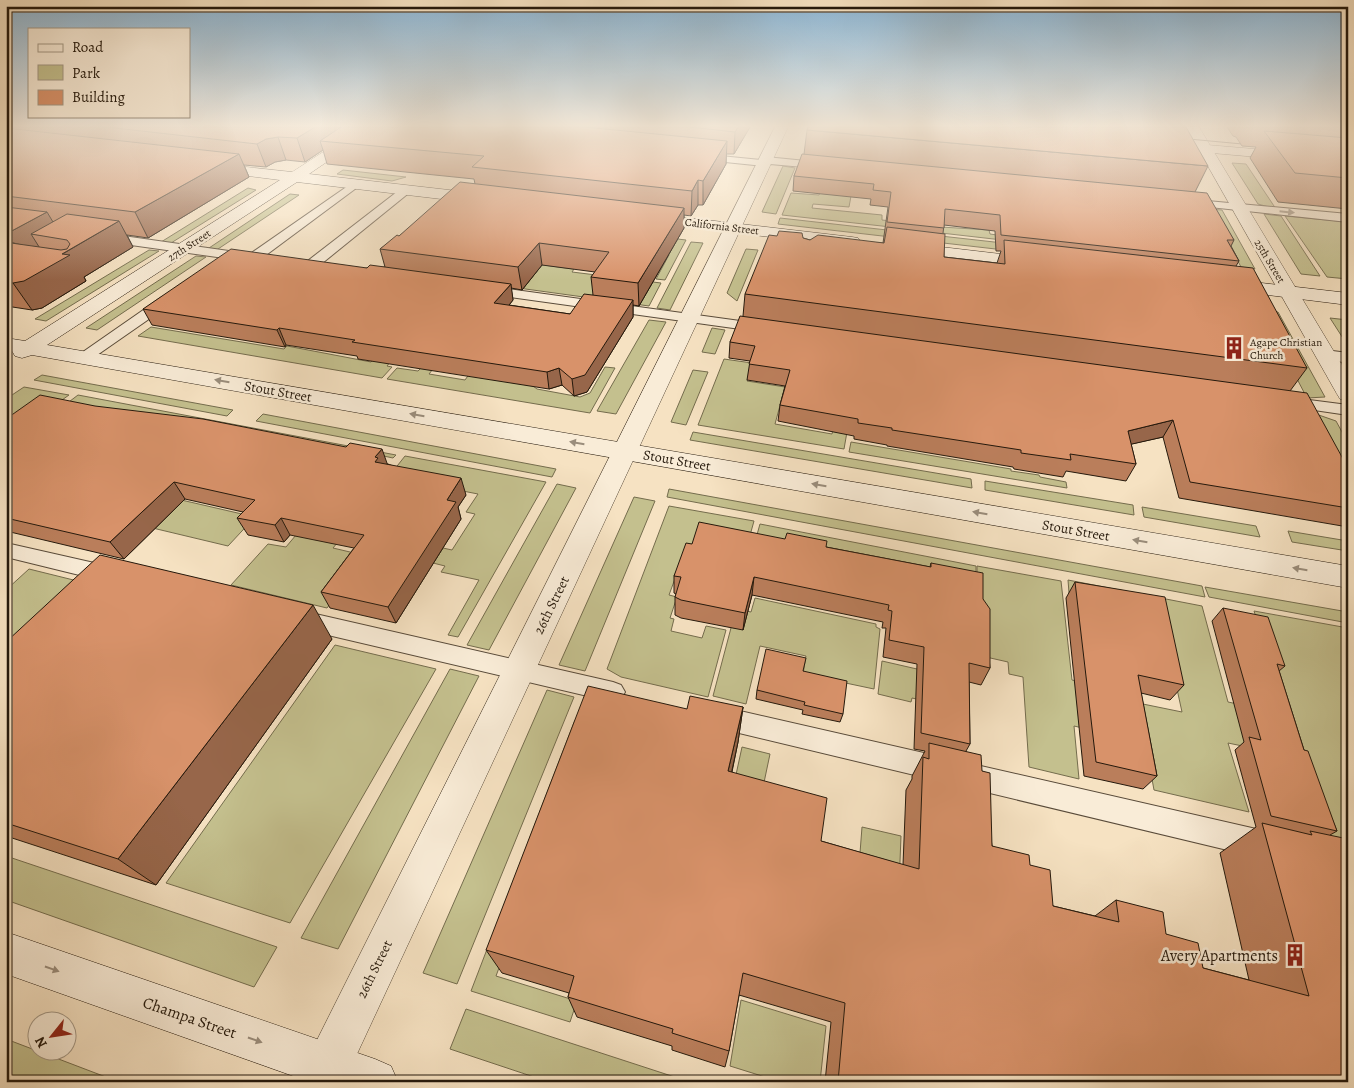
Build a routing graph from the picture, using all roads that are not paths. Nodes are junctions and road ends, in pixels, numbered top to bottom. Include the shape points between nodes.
1 (294, 178) edge
2 (302, 178) edge
3 (758, 178) edge
4 (1221, 178) edge
5 (354, 184) junction
6 (406, 190) junction
7 (495, 200) edge
8 (1176, 201) edge
9 (1238, 208) junction
10 (630, 216) edge
11 (1348, 218) edge
12 (734, 228) junction
13 (90, 236) edge
14 (815, 237) junction
15 (864, 243) edge
16 (894, 247) edge
17 (184, 248) junction
18 (809, 254) edge
19 (231, 255) junction
20 (253, 258) junction
21 (272, 260) edge
22 (1053, 265) edge
23 (215, 266) edge
24 (327, 268) edge
25 (1212, 284) edge
26 (476, 289) edge
27 (1288, 292) junction
28 (176, 293) edge
29 (1348, 299) edge
30 (690, 318) junction
31 (780, 331) edge
32 (6, 344) edge
33 (29, 348) junction
34 (1325, 355) junction
35 (85, 357) junction
36 (1348, 358) edge
37 (6, 362) edge
38 (1348, 394) edge
39 (1267, 399) edge
40 (1348, 410) edge
41 (625, 451) junction
42 (6, 550) edge
43 (1348, 577) edge
44 (133, 580) edge
45 (279, 614) edge
46 (519, 670) junction
47 (634, 697) edge
48 (692, 710) edge
49 (1290, 850) edge
50 (6, 953) edge
51 (323, 1074) edge
52 (375, 1082) edge

1 - 17 street, 27th Street
2 - 5 street
3 - 12 street, 26th Street
4 - 9 street, 25th Street
5 - 6 street
5 - 20 lane
6 - 7 street via 452,200
6 - 24 lane via 305,265
8 - 9 lane
9 -> 11 lane
9 - 27 street, 25th Street
10 - 12 street, California Street
12 - 14 street, California Street
12 - 30 street, 26th Street
13 - 17 lane
14 - 15 street, California Street
14 - 18 lane
16 - 22 street
17 - 19 lane
17 - 33 street, 27th Street
19 - 20 lane
19 - 23 lane
20 - 21 lane
25 - 27 street
26 - 30 lane
27 - 29 street
27 - 34 street, 25th Street
28 - 35 lane
30 - 31 lane
30 - 41 street, 26th Street
32 - 33 street, Stout Street
33 - 35 street, Stout Street
33 - 37 street, 27th Street
34 - 36 lane
34 - 38 street, 25th Street
41 -> 35 street, Stout Street
39 - 40 lane
43 -> 41 street, Stout Street
41 - 46 street, 26th Street
42 - 44 lane
45 - 46 lane
46 - 47 lane
46 - 51 street, 26th Street
48 - 49 lane
50 -> 51 street, Champa Street
51 - 52 street, Champa Street

